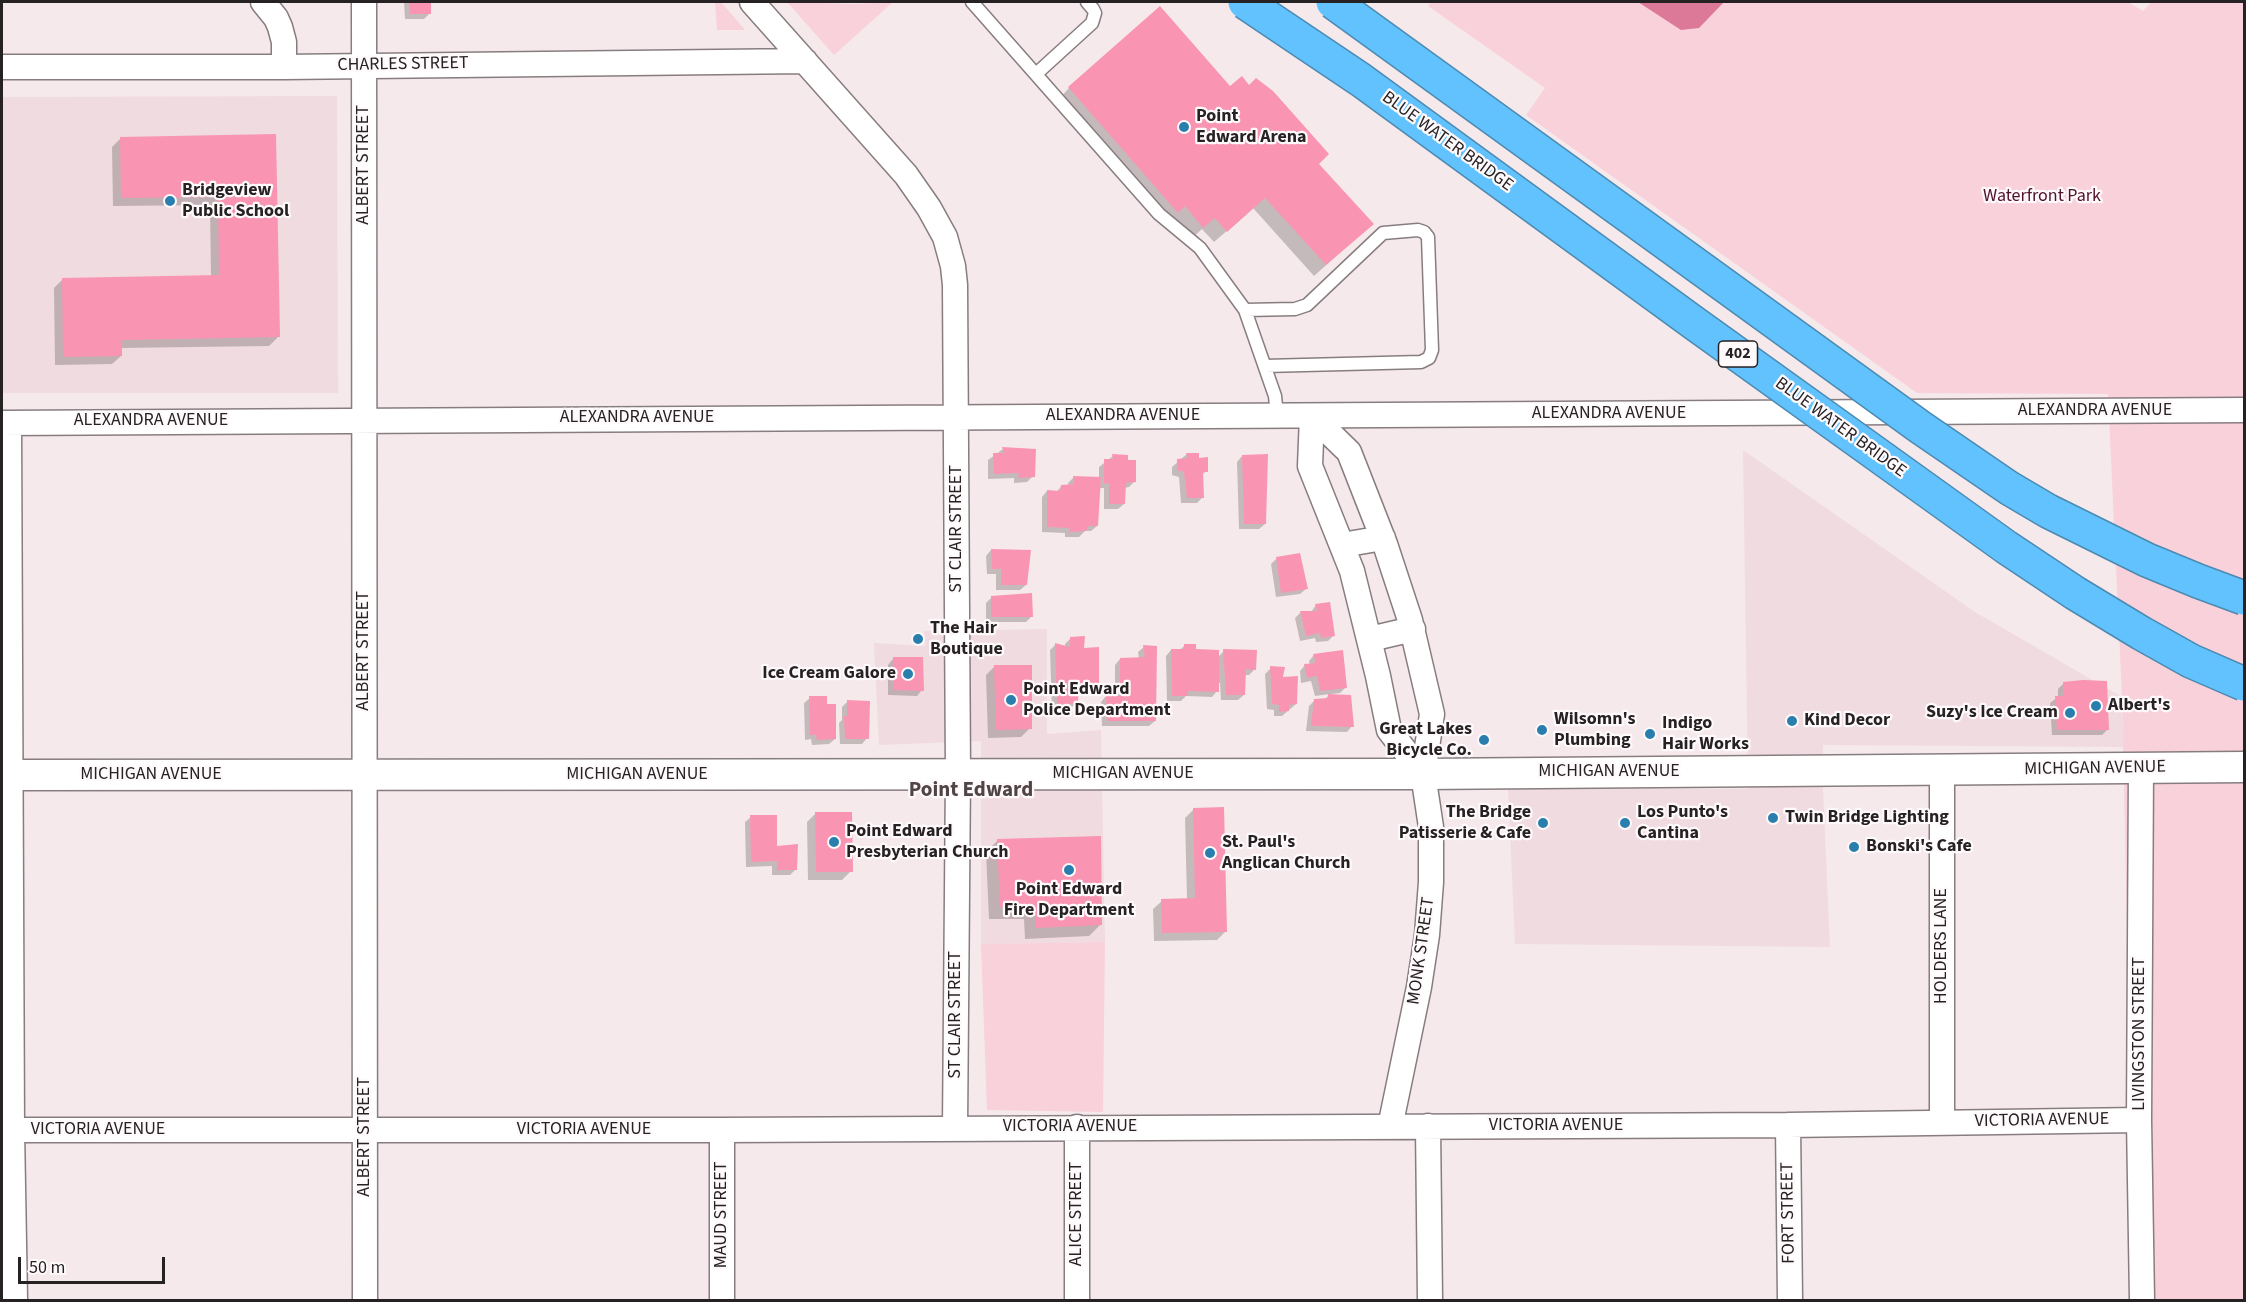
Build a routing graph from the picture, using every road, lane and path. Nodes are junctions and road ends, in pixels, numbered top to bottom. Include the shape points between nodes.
1 (263, 2) edge
2 (364, 2) edge
3 (752, 2) edge
4 (972, 2) edge
5 (1087, 2) edge
6 (1245, 2) edge
7 (1333, 2) edge
8 (805, 61) junction
9 (364, 66) junction
10 (2, 67) edge
11 (284, 67) junction
12 (1036, 74) junction
13 (1245, 309) junction
14 (1265, 366) junction
15 (2244, 410) edge
16 (1277, 416) junction
17 (1312, 416) junction
18 (956, 417) junction
19 (364, 419) junction
20 (5, 423) edge
21 (1383, 538) junction
22 (1342, 545) junction
23 (2244, 598) edge
24 (1413, 630) junction
25 (1370, 639) junction
26 (2244, 684) edge
27 (2244, 767) edge
28 (2141, 768) junction
29 (1942, 770) junction
30 (958, 774) junction
31 (1423, 774) junction
32 (6, 775) edge
33 (364, 775) junction
34 (2139, 1120) junction
35 (1942, 1123) junction
36 (1788, 1125) junction
37 (1390, 1126) junction
38 (1428, 1126) junction
39 (1077, 1127) junction
40 (955, 1128) junction
41 (364, 1129) junction
42 (7, 1130) edge
43 (722, 1130) junction
44 (15, 1300) edge
45 (365, 1300) edge
46 (722, 1300) edge
47 (1077, 1300) edge
48 (1430, 1300) edge
49 (1790, 1300) edge
50 (2142, 1300) edge

1 - 11 street via 280,27
2 - 9 street, ALBERT STREET
3 - 8 street, ST CLAIR STREET
4 - 12 lane
5 - 12 lane via 1095,13 1092,23
6 - 26 highway, BLUE WATER BRIDGE / 402, bridge via 1361,80 2006,547 2141,633
7 - 23 highway, 402, bridge via 2009,488 2146,560
8 - 9 street, CHARLES STREET
8 - 18 street, ST CLAIR STREET via 906,175 945,237 955,285
9 - 11 street, CHARLES STREET
9 - 19 street, ALBERT STREET
10 - 11 street, CHARLES STREET
12 - 13 lane via 1159,214 1200,248
13 - 14 lane
13 - 14 lane via 1295,309 1307,305 1388,231 1421,231 1428,237 1432,350 1429,358 1421,362
14 - 16 lane
15 - 17 street, ALEXANDRA AVENUE
16 - 17 street, ALEXANDRA AVENUE
16 - 18 street, ALEXANDRA AVENUE
17 - 21 street, MONK STREET via 1349,452
17 - 22 street, MONK STREET via 1310,466
18 - 19 street, ALEXANDRA AVENUE
18 - 30 street, ST CLAIR STREET
19 - 20 street, ALEXANDRA AVENUE
19 - 33 street, ALBERT STREET
20 - 32 street
21 - 22 street
21 - 24 street, MONK STREET
22 - 25 street, MONK STREET
24 - 25 street
24 - 31 street, MONK STREET via 1432,714
25 - 31 street, MONK STREET via 1389,730
27 - 28 street, MICHIGAN AVENUE
28 - 29 street, MICHIGAN AVENUE
28 - 34 street, LIVINGSTON STREET
29 - 31 street, MICHIGAN AVENUE
29 - 35 street, HOLDERS LANE
30 - 31 street, MICHIGAN AVENUE
30 - 33 street, MICHIGAN AVENUE
30 - 40 street, ST CLAIR STREET
31 - 37 street, MONK STREET via 1431,827 1427,935
32 - 33 street, MICHIGAN AVENUE
32 - 42 street
33 - 41 street, ALBERT STREET
34 - 35 street, VICTORIA AVENUE
34 - 50 street, LIVINGSTON STREET
35 - 36 street, VICTORIA AVENUE
36 - 38 street, VICTORIA AVENUE
36 - 49 street, FORT STREET
37 - 38 street, VICTORIA AVENUE
37 - 39 street, VICTORIA AVENUE
38 - 48 street
39 - 40 street, VICTORIA AVENUE
39 - 47 street, ALICE STREET
40 - 43 street, VICTORIA AVENUE
41 - 42 street, VICTORIA AVENUE
41 - 43 street, VICTORIA AVENUE
41 - 45 street, ALBERT STREET
42 - 44 street
43 - 46 street, MAUD STREET

